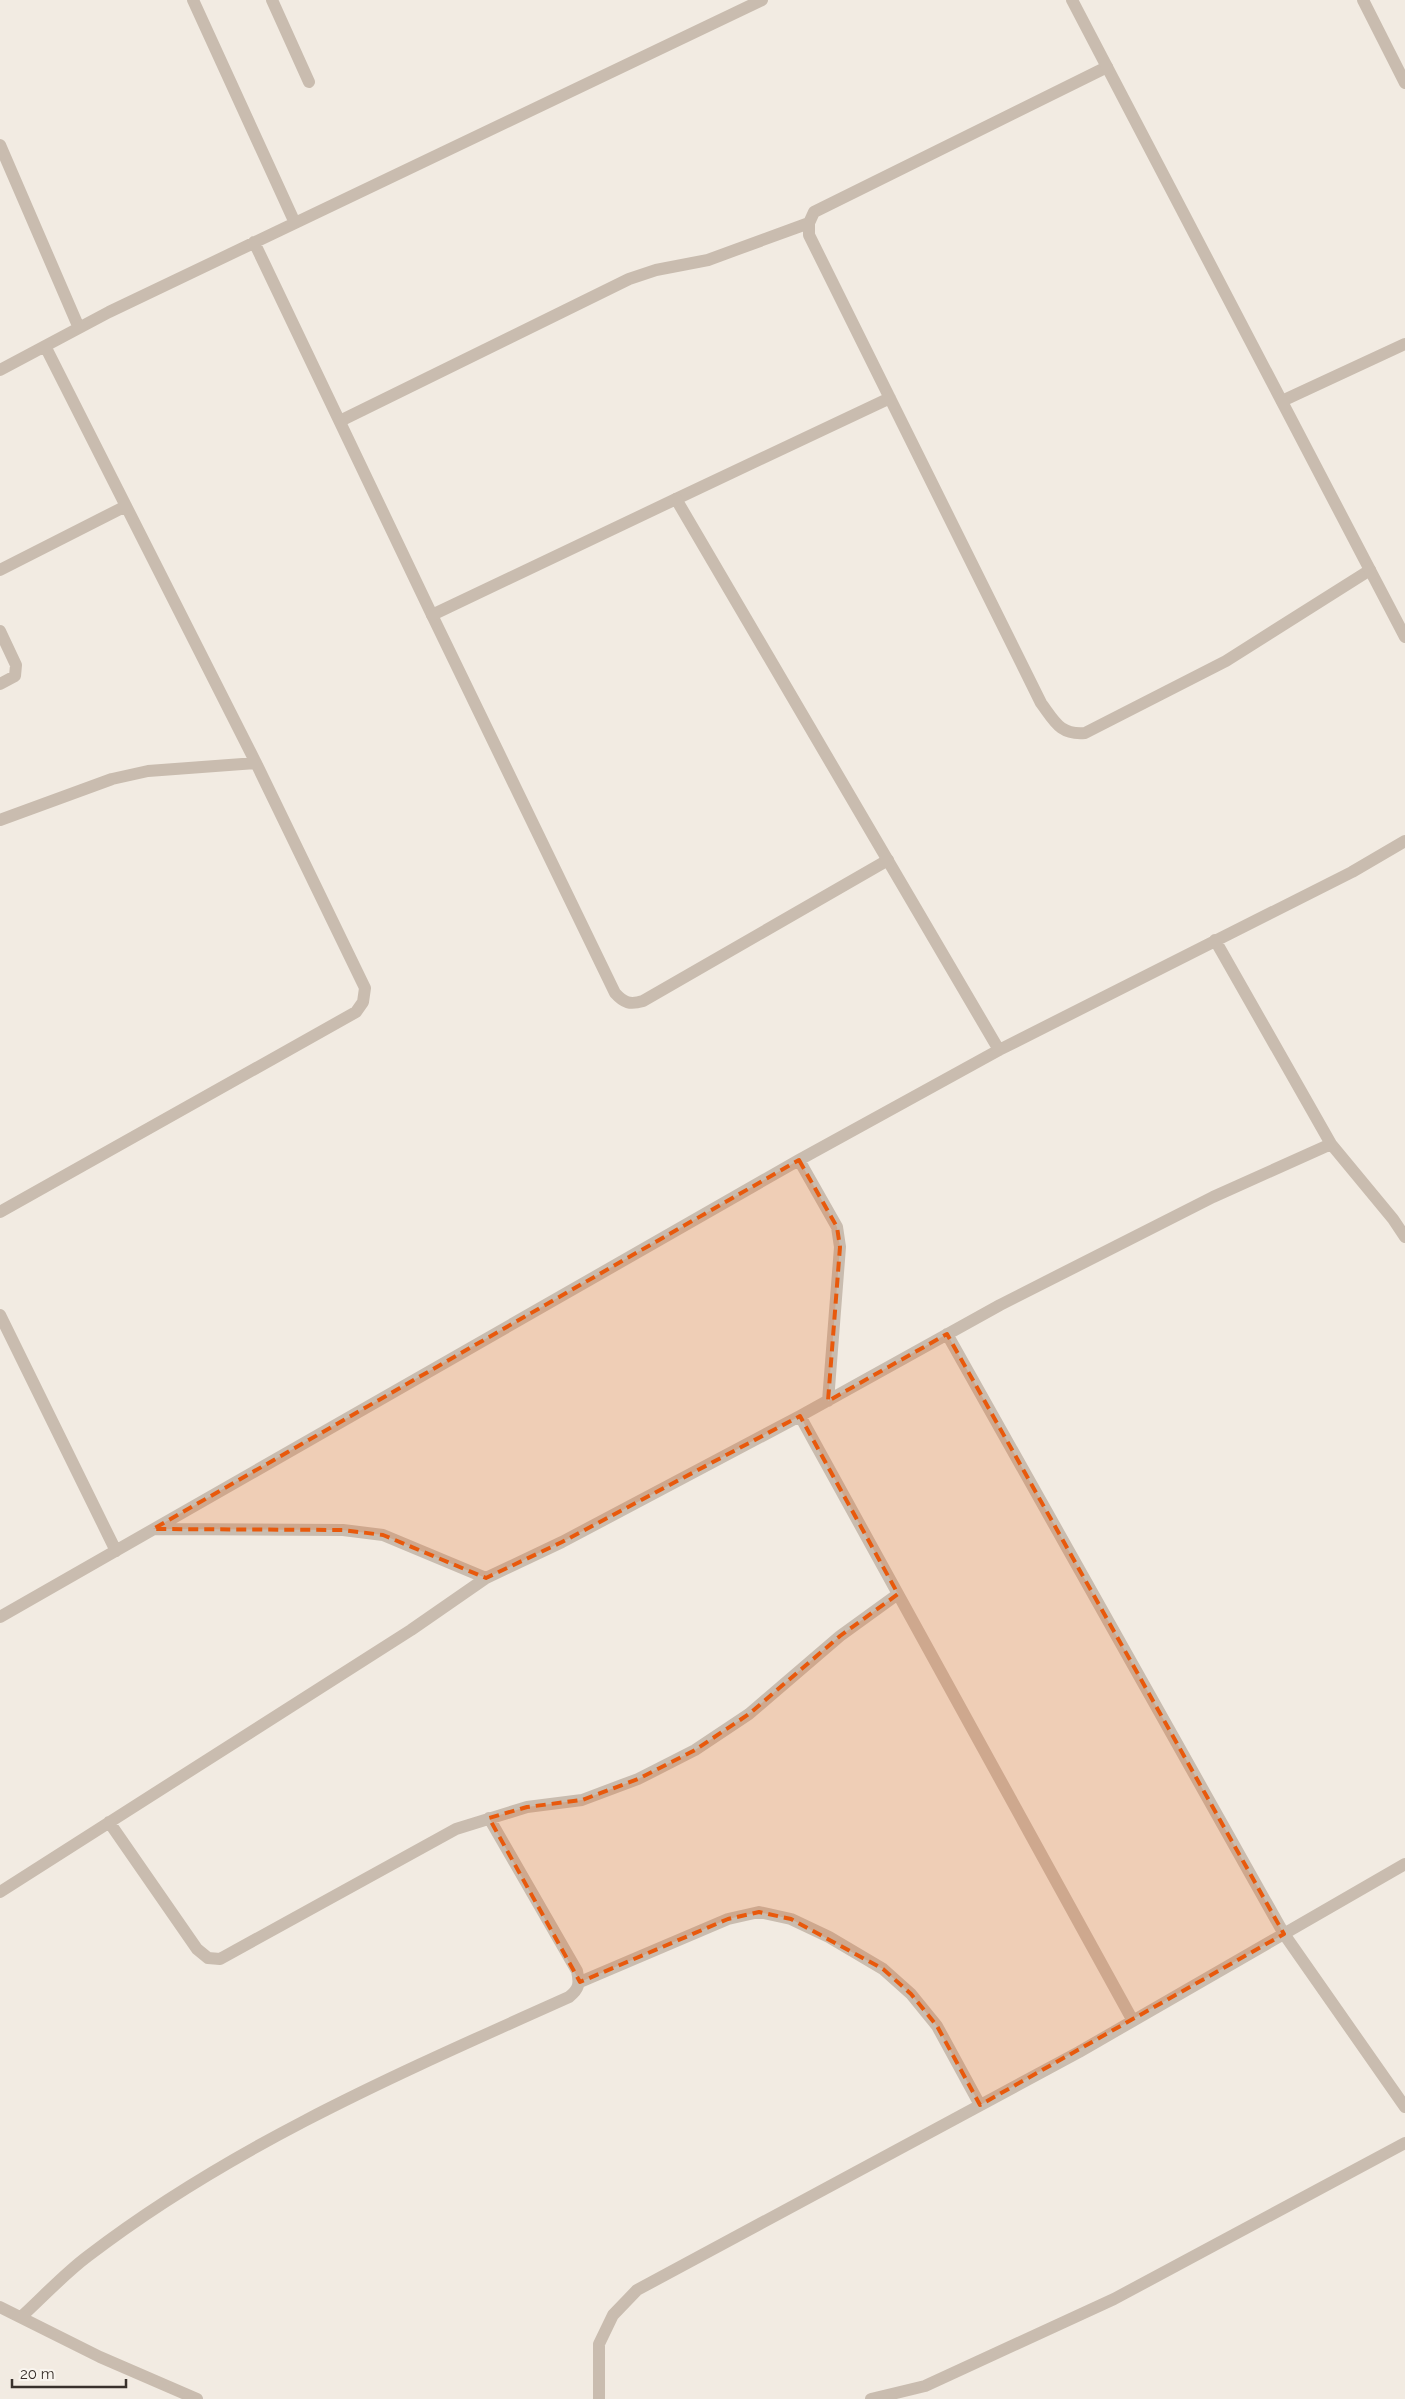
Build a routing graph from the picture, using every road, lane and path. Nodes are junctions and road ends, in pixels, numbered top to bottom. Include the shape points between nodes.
1 (193, 0) edge
2 (272, 0) edge
3 (762, 0) edge
4 (1072, 0) edge
5 (1363, 0) edge
6 (1107, 67) junction
7 (309, 82) dead end
8 (1405, 83) edge
9 (0, 145) edge
10 (295, 223) junction
11 (809, 223) junction
12 (254, 242) junction
13 (79, 328) junction
14 (1405, 344) edge
15 (45, 346) junction
16 (0, 370) edge
17 (890, 398) junction
18 (1282, 401) junction
19 (340, 421) junction
20 (676, 499) junction
21 (126, 506) junction
22 (0, 570) edge
23 (1370, 570) junction
24 (432, 615) junction
25 (0, 631) edge
26 (1405, 637) edge
27 (0, 684) edge
28 (256, 763) junction
29 (0, 820) edge
30 (1405, 841) edge
31 (888, 860) junction
32 (1215, 940) junction
33 (999, 1050) junction
34 (1331, 1144) junction
35 (799, 1160) junction
36 (0, 1212) edge
37 (1405, 1237) edge
38 (0, 1315) edge
39 (947, 1334) junction
40 (828, 1401) junction
41 (800, 1416) junction
42 (153, 1530) junction
43 (116, 1551) junction
44 (486, 1578) junction
45 (898, 1594) junction
46 (0, 1617) edge
47 (489, 1818) junction
48 (109, 1822) junction
49 (1405, 1864) edge
50 (0, 1892) edge
51 (1284, 1934) junction
52 (580, 1982) junction
53 (1133, 2021) junction
54 (980, 2105) junction
55 (1405, 2107) edge
56 (1405, 2143) edge
57 (0, 2307) edge
58 (21, 2317) junction
59 (197, 2399) edge
60 (599, 2399) edge
61 (871, 2399) edge

1 - 10 street
2 - 7 street
3 - 10 street
4 - 6 street
5 - 8 street
6 - 11 street via 814,212
6 - 18 street
9 - 13 street
10 - 12 street
11 - 17 street via 809,235
11 - 19 street via 708,260 629,279
12 - 13 street
12 - 19 street
13 - 15 street
14 - 18 street
15 - 16 street
15 - 21 street
17 - 20 street
17 - 23 street via 1042,703 1058,726 1073,734 1085,733 1226,661
18 - 23 street
19 - 24 street
20 - 24 street
20 - 31 street
21 - 22 street
21 - 28 street
23 - 26 street
24 - 31 street via 622,1002 643,1001
25 - 27 street via 16,666 15,676
28 - 29 street via 148,771 112,779
28 - 36 street via 359,974 365,988 363,1002 356,1012
30 - 32 street via 1352,872
31 - 33 street
32 - 33 street
32 - 34 street
33 - 35 street
34 - 37 street
34 - 39 street via 1214,1196
35 - 40 street via 837,1227 840,1247
35 - 42 street
38 - 43 street
39 - 40 street
39 - 51 street
40 - 41 street
41 - 44 street via 562,1542
41 - 45 street
42 - 43 street
42 - 44 street via 343,1530 383,1535
43 - 46 street
44 - 48 street
45 - 47 street via 840,1636 750,1714 695,1750 638,1779 582,1800 527,1807
45 - 53 street
47 - 48 street via 456,1829 220,1959 208,1958 197,1949
47 - 52 street
48 - 50 street
49 - 51 street
51 - 53 street
51 - 55 street
52 - 54 street via 728,1920 759,1912 790,1919 829,1937 883,1969 911,1994 936,2026
52 - 58 street via 569,1997 382,2081 229,2161 156,2206 86,2257
53 - 54 street
54 - 60 street via 637,2290 613,2315 599,2344
56 - 61 street via 1114,2299 925,2386
57 - 58 street
58 - 59 street via 100,2357

